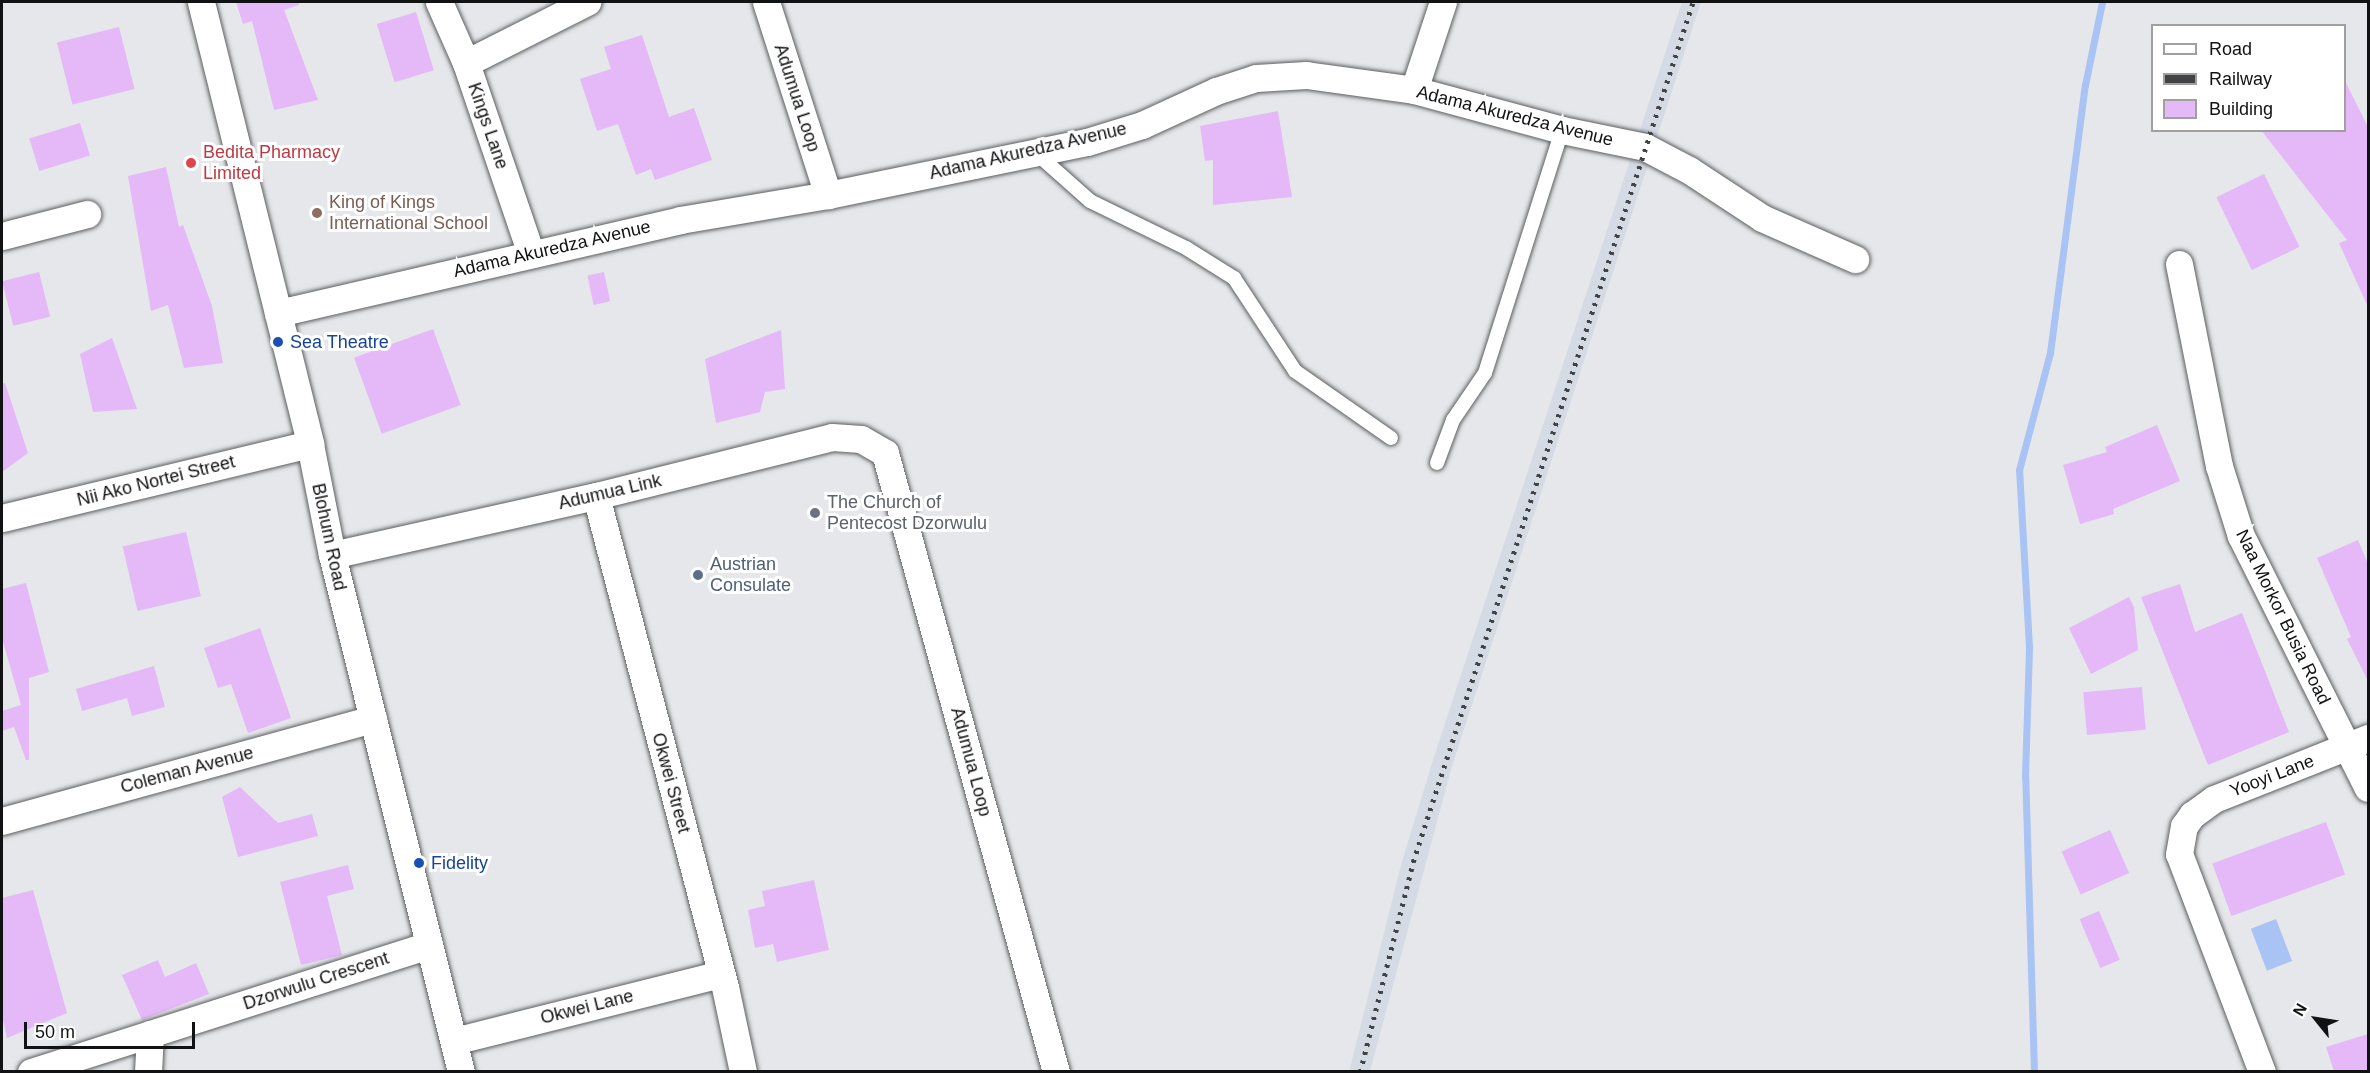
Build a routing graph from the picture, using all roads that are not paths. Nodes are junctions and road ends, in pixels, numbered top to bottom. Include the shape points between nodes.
1 (201, 2) edge
2 (439, 2) edge
3 (587, 2) edge
4 (766, 2) edge
5 (1443, 2) edge
6 (466, 63) junction
7 (1414, 90) junction
8 (1562, 130) junction
9 (1034, 151) junction
10 (828, 195) junction
11 (87, 214) dead end
12 (2, 236) edge
13 (531, 254) junction
14 (1855, 259) dead end
15 (2179, 264) dead end
16 (278, 313) junction
17 (1391, 438) dead end
18 (310, 444) junction
19 (885, 453) joint
20 (1437, 463) dead end
21 (596, 496) junction
22 (2, 518) edge
23 (332, 555) junction
24 (373, 719) junction
25 (2358, 742) edge
26 (2368, 788) edge
27 (2, 822) edge
28 (429, 945) junction
29 (721, 974) junction
30 (150, 1034) junction
31 (454, 1041) junction
32 (31, 1071) edge
33 (148, 1071) edge
34 (461, 1071) edge
35 (743, 1071) edge
36 (1056, 1071) edge
37 (2262, 1071) edge

1 - 16 street, Blohum Road
2 - 6 street, Kings Lane
3 - 6 street
4 - 10 street, Adumua Loop
5 - 7 street
6 - 13 street, Kings Lane
7 - 8 street, Adama Akuredza Avenue
7 - 9 street, Adama Akuredza Avenue via 1306,75 1256,78 1216,91 1142,125 1087,142
8 - 14 street, Adama Akuredza Avenue via 1645,147 1689,170 1762,218
8 - 20 lane via 1485,373 1452,420
9 - 10 street, Adama Akuredza Avenue
9 - 17 lane via 1090,201 1194,253 1234,278 1295,371
10 - 13 street, Adama Akuredza Avenue via 680,220
11 - 12 street
13 - 16 street, Adama Akuredza Avenue
15 - 25 street, Naa Morkor Busia Road via 2219,466 2241,536
16 - 18 street, Blohum Road
18 - 22 street, Nii Ako Nortei Street
18 - 23 street, Blohum Road
19 - 21 street, Adumua Link via 861,439 832,437
19 - 36 street, Adumua Loop
21 - 23 street, Adumua Link
21 - 29 street, Okwei Street
23 - 24 street, Blohum Road
24 - 27 street, Coleman Avenue
24 - 28 street, Blohum Road
25 - 26 street, Naa Morkor Busia Road
25 - 37 street, Yooyi Lane via 2214,799 2184,826 2179,854
28 - 30 street, Dzorwulu Crescent
28 - 31 street, Blohum Road
29 - 31 street, Okwei Lane
29 - 35 street, Okwei Street
30 - 32 street, Dzorwulu Crescent
30 - 33 street
31 - 34 street, Blohum Road

